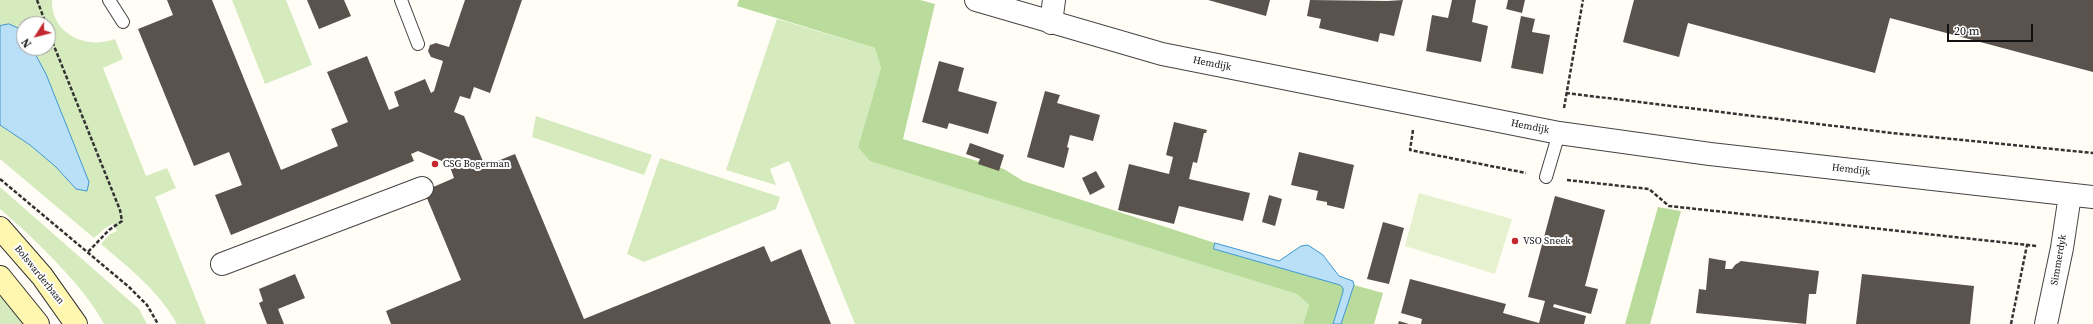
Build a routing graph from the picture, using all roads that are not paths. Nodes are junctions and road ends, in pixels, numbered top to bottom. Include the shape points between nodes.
1 (109, 0) edge
2 (401, 0) edge
3 (976, 0) edge
4 (1054, 0) edge
5 (123, 22) dead end
6 (1052, 23) junction
7 (418, 44) dead end
8 (1559, 133) junction
9 (1546, 177) road end
10 (422, 188) dead end
11 (2070, 195) junction
12 (2093, 197) edge
13 (0, 228) edge
14 (222, 264) dead end
15 (0, 277) edge
16 (38, 324) edge
17 (76, 324) edge
18 (2046, 324) edge

1 - 5 lane
2 - 7 lane
3 - 6 street, Hemdijk
4 - 6 street
6 - 8 street, Hemdijk via 1162,54
8 - 9 lane
8 - 11 street, Hemdijk via 1710,154
10 - 14 street
11 - 12 street, Hemdijk
11 - 18 street, Simmerdyk
13 - 17 main road, Bolswarderbaan via 42,276
15 - 16 main road

